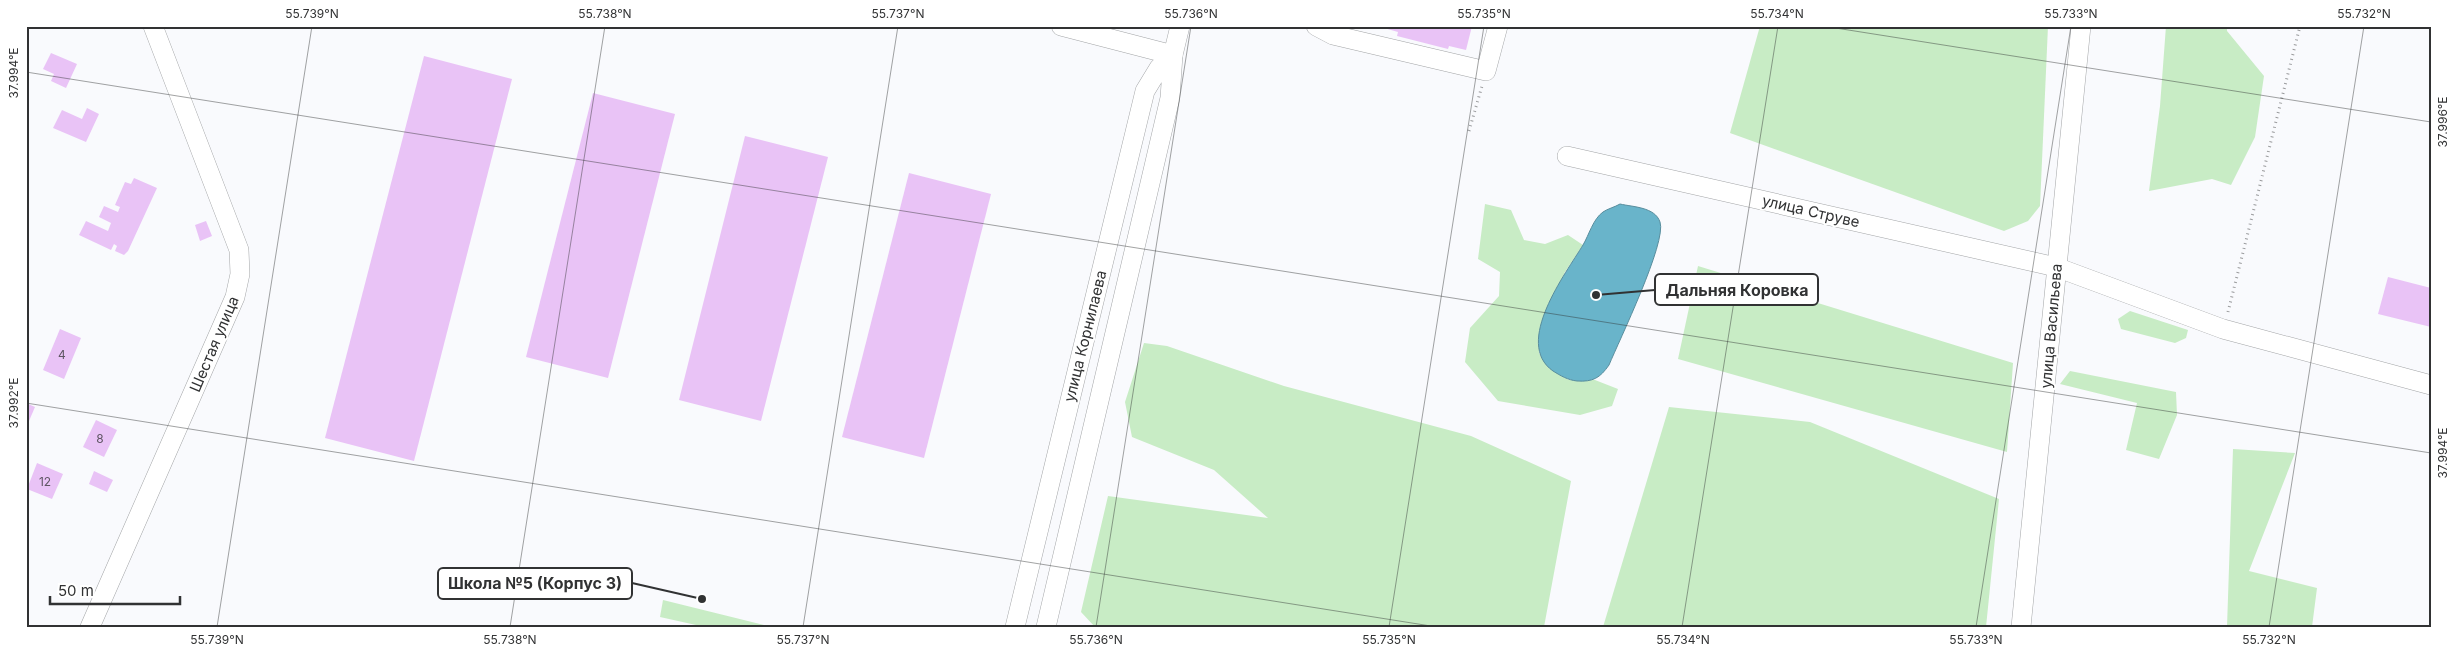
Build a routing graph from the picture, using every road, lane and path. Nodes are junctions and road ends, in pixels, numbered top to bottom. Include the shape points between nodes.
1 (153, 26) edge
2 (1061, 26) edge
3 (1180, 26) edge
4 (1316, 26) edge
5 (1498, 26) edge
6 (2081, 26) edge
7 (2300, 26) edge
8 (1173, 55) junction
9 (1486, 71) junction
10 (1469, 131) dead end
11 (1567, 156) dead end
12 (2056, 266) junction
13 (2223, 330) junction
14 (2431, 385) edge
15 (90, 627) edge
16 (1015, 627) edge
17 (1046, 627) edge
18 (2021, 627) edge

1 - 15 street, Шестая улица via 239,250 239,284
2 - 8 street
3 - 8 street, улица Корнилаева
4 - 9 street via 1333,35
5 - 9 street
6 - 12 street, улица Васильева
7 - 13 path
8 - 16 street, улица Корнилаева via 1159,68 1144,91
8 - 17 street, улица Корнилаева via 1170,98
9 - 10 path
11 - 12 street, улица Струве
12 - 13 street, улица Струве
12 - 18 street, улица Васильева
13 - 14 street, улица Струве

